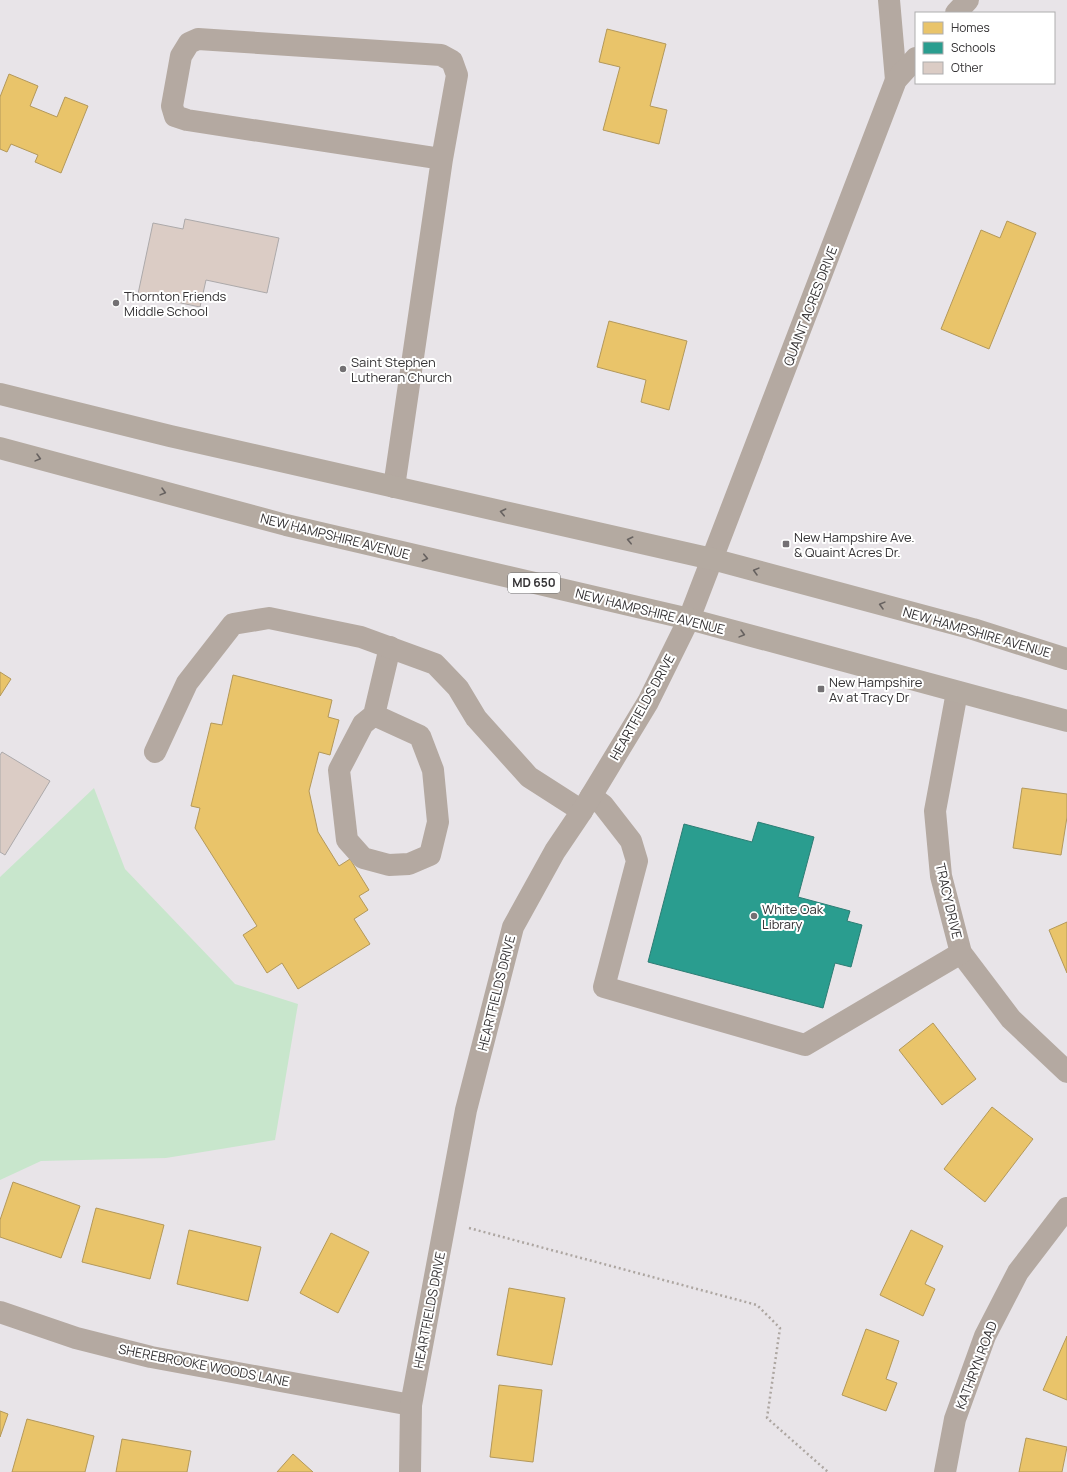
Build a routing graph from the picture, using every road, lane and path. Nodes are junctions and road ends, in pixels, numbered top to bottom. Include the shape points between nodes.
1 (889, 0) edge
2 (968, 0) edge
3 (957, 12) edge
4 (915, 59) edge
5 (896, 80) junction
6 (442, 159) junction
7 (0, 394) edge
8 (0, 448) edge
9 (394, 487) junction
10 (712, 559) junction
11 (689, 619) junction
12 (390, 647) junction
13 (1067, 659) edge
14 (957, 692) junction
15 (374, 715) junction
16 (1067, 721) edge
17 (155, 752) dead end
18 (586, 804) junction
19 (962, 953) junction
20 (1067, 1072) edge
21 (1067, 1208) edge
22 (468, 1228) dead end
23 (0, 1312) edge
24 (411, 1405) junction
25 (410, 1472) edge
26 (828, 1472) edge
27 (945, 1472) edge

1 - 5 street
2 - 3 street
4 - 5 street, QUAINT ACRES DRIVE
5 - 10 street, QUAINT ACRES DRIVE
6 - 6 street via 457,75 452,61 441,55 198,39 189,43 181,56 172,106 175,116 187,120
6 - 9 street
7 - 9 main road, NEW HAMPSHIRE AVENUE
8 -> 11 main road, NEW HAMPSHIRE AVENUE / MD 650 via 286,526
10 -> 9 main road, NEW HAMPSHIRE AVENUE
10 - 11 street, HEARTFIELDS DRIVE
13 -> 10 main road, NEW HAMPSHIRE AVENUE via 973,629
11 -> 14 main road, NEW HAMPSHIRE AVENUE / MD 650
11 - 18 street, HEARTFIELDS DRIVE via 648,702
12 - 15 street
12 - 17 street via 361,637 269,618 233,624 187,683
12 - 18 street via 435,664 458,688 476,718 529,777
14 - 16 main road, NEW HAMPSHIRE AVENUE / MD 650
14 - 19 street, TRACY DRIVE via 936,811 941,876
15 - 15 street via 420,736 433,770 438,822 430,855 409,864 389,865 362,858 347,840 339,770 363,724
18 - 19 street via 603,805 631,841 636,861 604,987 805,1045
18 - 24 street, HEARTFIELDS DRIVE via 555,851 513,927 466,1110
19 - 20 street, TRACY DRIVE via 1012,1019
21 - 27 street, KATHRYN ROAD via 1018,1272 985,1336 955,1419
22 - 26 path via 757,1305 780,1328 767,1418
23 - 24 street, SHEREBROOKE WOODS LANE via 76,1338 151,1357
24 - 25 street, HEARTFIELDS DRIVE

